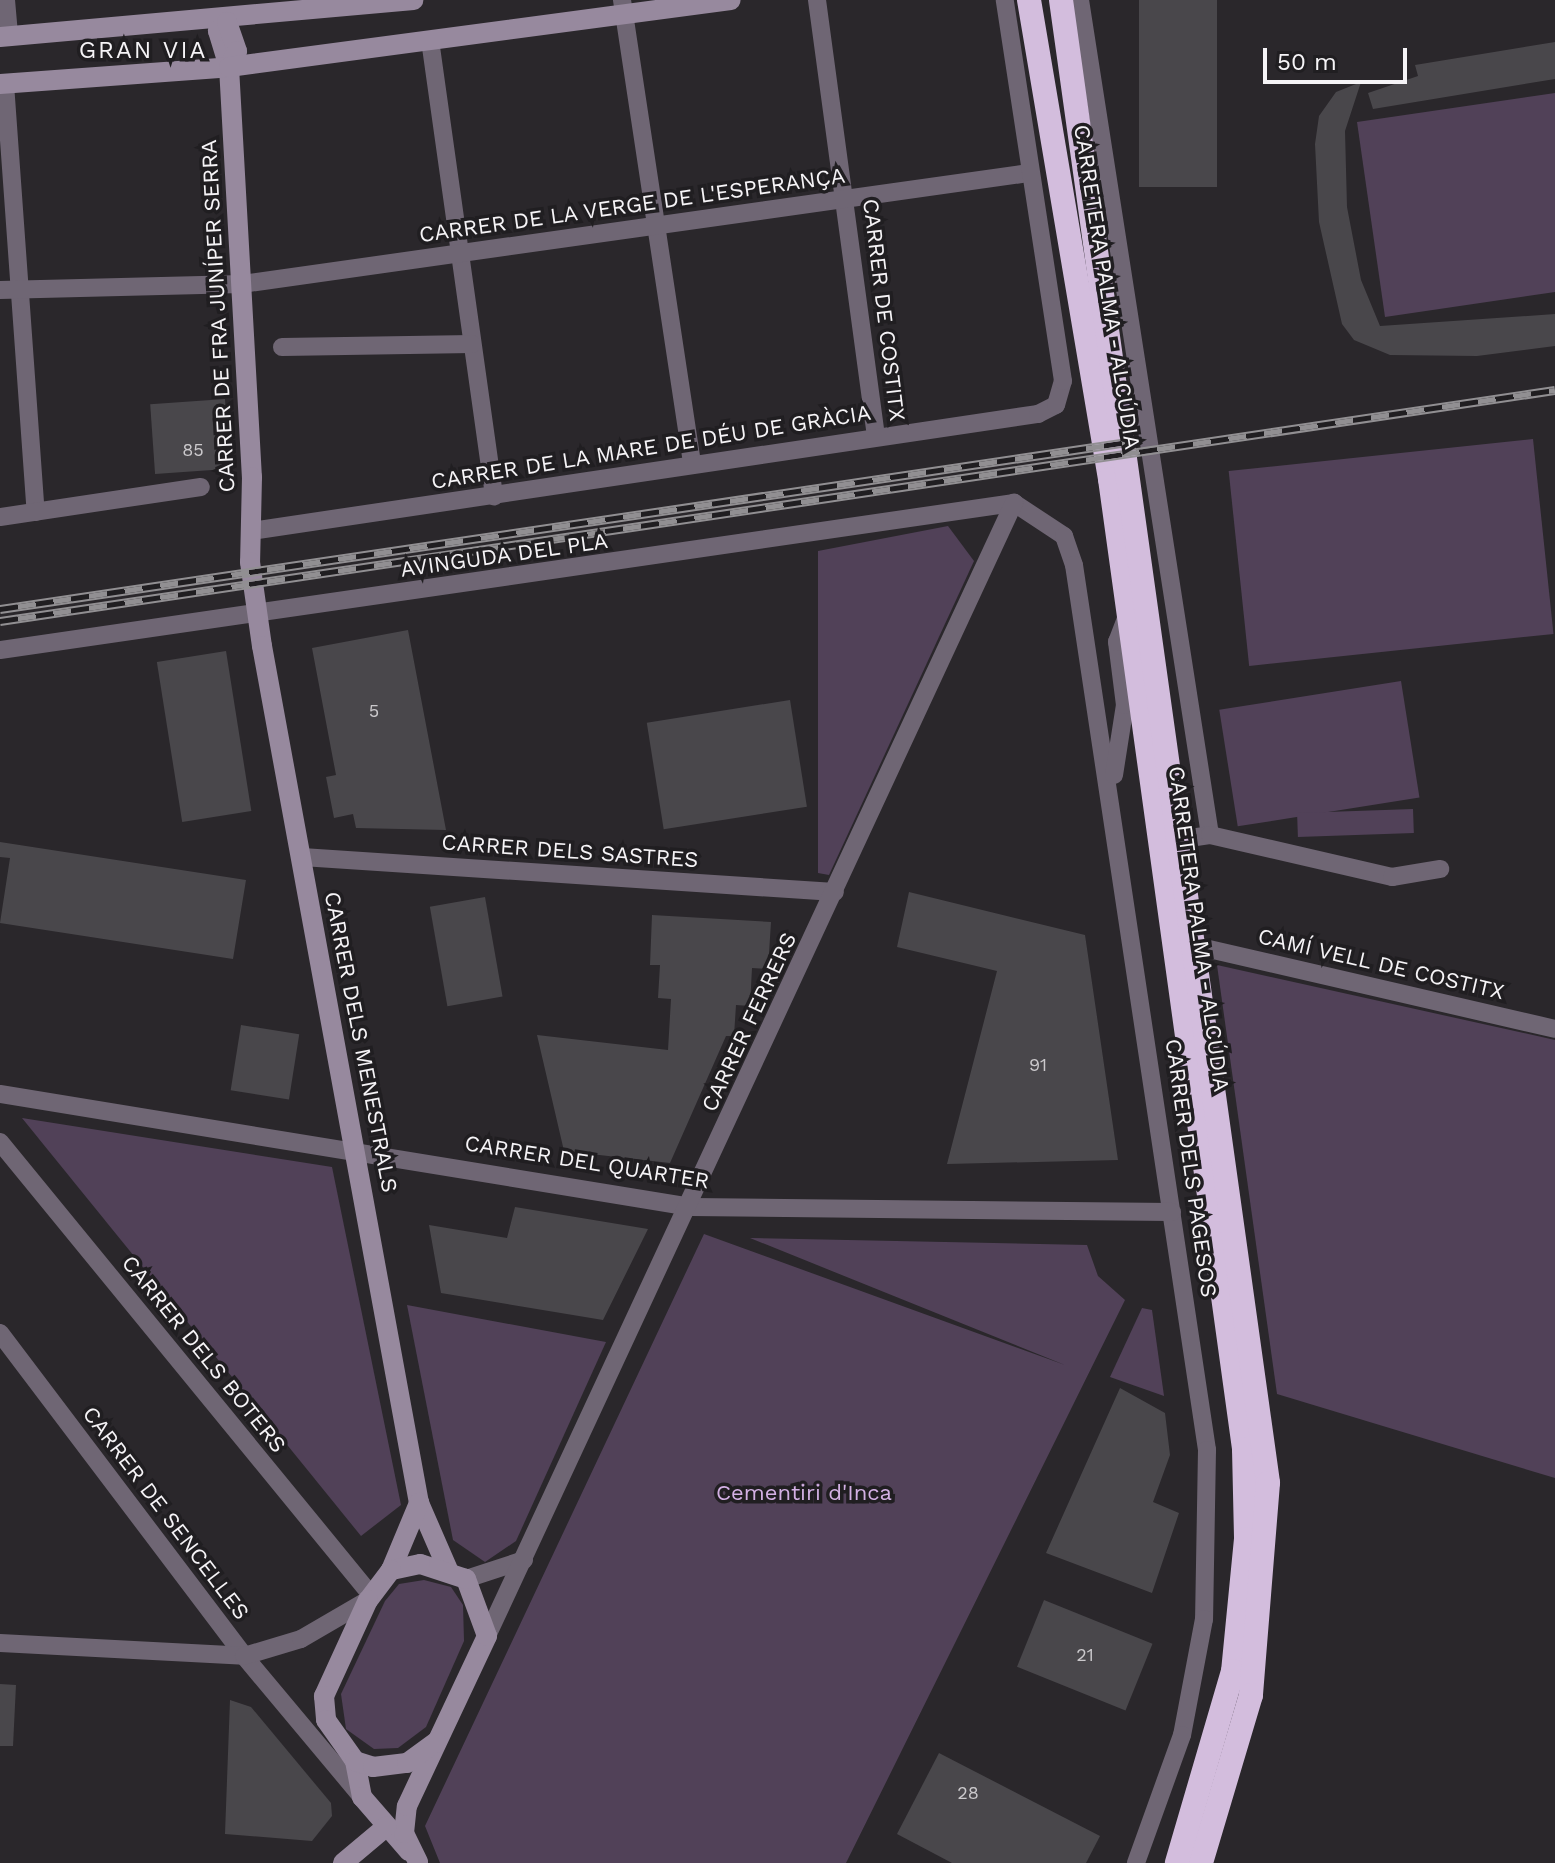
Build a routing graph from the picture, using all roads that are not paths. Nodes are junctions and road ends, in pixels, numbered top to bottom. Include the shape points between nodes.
1 (6, 0) edge
2 (226, 0) edge
3 (413, 0) edge
4 (731, 0) edge
5 (817, 0) edge
6 (1005, 0) edge
7 (1029, 0) edge
8 (1080, 0) edge
9 (623, 8) edge
10 (1061, 11) edge
11 (227, 22) junction
12 (4, 37) edge
13 (430, 40) junction
14 (229, 67) junction
15 (3, 84) edge
16 (1029, 173) junction
17 (845, 200) junction
18 (656, 227) junction
19 (1119, 244) junction
20 (460, 254) junction
21 (242, 284) junction
22 (1101, 285) junction
23 (23, 289) junction
24 (0, 290) edge
25 (472, 344) junction
26 (282, 347) dead end
27 (876, 436) junction
28 (692, 463) junction
29 (201, 487) dead end
30 (494, 497) junction
31 (1014, 503) junction
32 (36, 512) junction
33 (0, 517) edge
34 (251, 531) junction
35 (255, 590) joint
36 (1129, 610) junction
37 (258, 611) junction
38 (0, 650) edge
39 (1113, 805) junction
40 (1210, 835) junction
41 (1170, 841) junction
42 (302, 857) junction
43 (1440, 869) dead end
44 (835, 892) junction
45 (1196, 946) junction
46 (1555, 1029) edge
47 (0, 1094) edge
48 (0, 1142) edge
49 (358, 1148) junction
50 (691, 1207) junction
51 (1172, 1212) junction
52 (0, 1333) edge
53 (419, 1503) junction
54 (524, 1560) junction
55 (391, 1570) junction
56 (458, 1575) junction
57 (370, 1598) junction
58 (487, 1636) junction
59 (0, 1643) edge
60 (244, 1656) junction
61 (297, 1719) junction
62 (337, 1740) junction
63 (436, 1742) junction
64 (355, 1761) junction
65 (362, 1797) junction
66 (387, 1826) junction
67 (343, 1863) edge
68 (419, 1863) edge
69 (1136, 1863) edge
70 (1177, 1863) edge
71 (1201, 1863) edge

1 - 12 street
2 - 11 street, CARRER DE FRA JUNÍPER SERRA
3 - 11 street
4 - 9 street
5 - 17 street, CARRER DE COSTITX
6 - 16 street
7 - 36 highway, CARRETERA PALMA - ALCÚDIA via 1042,44
8 - 19 street
9 - 13 street
9 - 18 street
10 - 22 highway, CARRETERA PALMA - ALCÚDIA
11 - 12 street
11 - 14 street, CARRER DE FRA JUNÍPER SERRA via 218,31
13 - 14 street
13 - 20 street
14 - 15 street
14 - 21 street, CARRER DE FRA JUNÍPER SERRA
15 - 23 street
16 - 17 street, CARRER DE LA VERGE DE L'ESPERANÇA
16 - 27 street, CARRER DE LA MARE DE DÉU DE GRÀCIA via 1063,381 1056,405 1038,414
17 - 18 street, CARRER DE LA VERGE DE L'ESPERANÇA
17 - 27 street, CARRER DE COSTITX
18 - 20 street, CARRER DE LA VERGE DE L'ESPERANÇA
18 - 28 street
19 - 22 street
19 - 40 street
20 - 21 street, CARRER DE LA VERGE DE L'ESPERANÇA
20 - 25 street
21 - 23 street, CARRER DE LA VERGE DE L'ESPERANÇA
21 - 34 street, CARRER DE FRA JUNÍPER SERRA
22 - 41 highway, CARRETERA PALMA - ALCÚDIA
23 - 24 street, CARRER DE LA VERGE DE L'ESPERANÇA
23 - 32 street
25 - 26 street
25 - 30 street
27 - 28 street, CARRER DE LA MARE DE DÉU DE GRÀCIA
28 - 30 street, CARRER DE LA MARE DE DÉU DE GRÀCIA
29 - 32 street
30 - 34 street, CARRER DE LA MARE DE DÉU DE GRÀCIA
31 - 37 street, AVINGUDA DEL PLA
31 - 39 street, CARRER DELS PAGESOS via 1064,536
31 - 44 street, CARRER FERRERS
32 - 33 street
34 - 35 street, CARRER DE FRA JUNÍPER SERRA
35 - 37 street, CARRER DELS MENESTRALS
36 - 39 street via 1117,642 1125,705 1112,753
36 - 41 highway, CARRETERA PALMA - ALCÚDIA
37 - 38 street, AVINGUDA DEL PLA
37 - 42 street, CARRER DELS MENESTRALS
39 - 51 street, CARRER DELS PAGESOS
40 - 41 street
40 - 43 street via 1392,877
41 - 45 highway, CARRETERA PALMA - ALCÚDIA
41 - 70 highway, CARRETERA PALMA - ALCÚDIA via 1246,1494 1233,1671
42 - 44 street, CARRER DELS SASTRES
42 - 49 street, CARRER DELS MENESTRALS
44 - 50 street, CARRER FERRERS
45 - 46 street, CAMÍ VELL DE COSTITX
45 - 71 highway, CARRETERA PALMA - ALCÚDIA via 1261,1409 1268,1518 1251,1695
47 - 49 street, CARRER DEL QUARTER
48 - 57 street, CARRER DELS BOTERS
49 - 50 street, CARRER DEL QUARTER
49 - 53 street, CARRER DELS MENESTRALS
50 - 51 street, CARRER DEL QUARTER
50 - 54 street, CARRER FERRERS
51 - 69 street, CARRER DELS PAGESOS via 1207,1450 1204,1619 1182,1735
52 - 60 street, CARRER DE SENCELLES
53 - 55 street
53 - 56 street, CARRER DELS MENESTRALS
54 - 56 street
54 - 58 street, CARRER FERRERS
55 - 56 street via 420,1564
55 - 57 street
56 - 58 street
57 - 60 street via 301,1639
57 - 62 street via 324,1696
58 - 63 street
59 - 60 street
60 - 61 street, CARRER DE SENCELLES
61 - 62 street, CARRER DE SENCELLES
61 - 65 street, CARRER DE SENCELLES
62 - 64 street
63 - 64 street via 407,1763
63 - 68 street via 407,1806 404,1833
64 - 65 street
65 - 66 street, CARRER DE SENCELLES
66 - 67 street
66 - 68 street, CARRER DE SENCELLES

